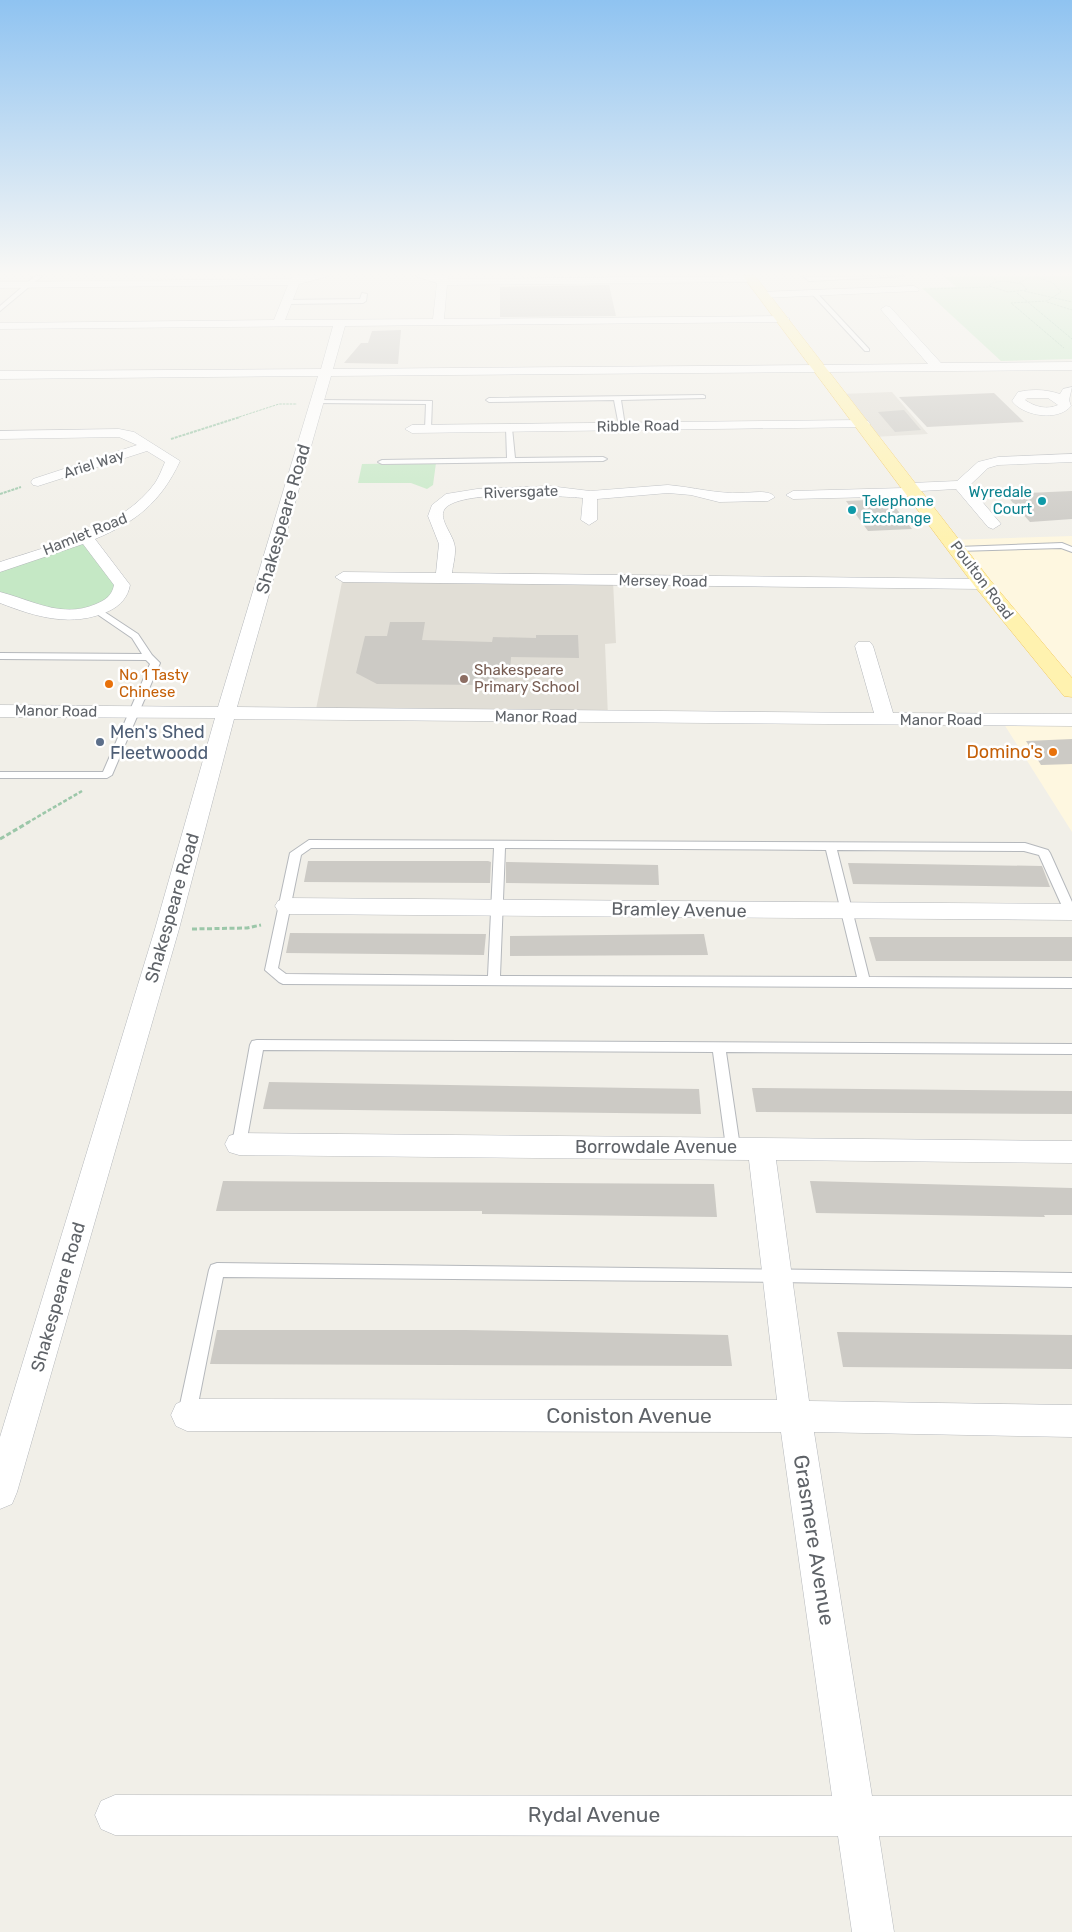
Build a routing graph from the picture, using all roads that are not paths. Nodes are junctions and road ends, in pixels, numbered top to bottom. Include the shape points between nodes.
1 (328, 366) edge
2 (938, 367) joint
3 (1071, 367) edge
4 (821, 368) junction
5 (326, 372) junction
6 (0, 375) edge
7 (1072, 390) edge
8 (703, 397) dead end
9 (617, 398) junction
10 (489, 400) dead end
11 (1063, 400) dead end
12 (317, 403) junction
13 (863, 424) junction
14 (622, 426) junction
15 (509, 428) junction
16 (412, 429) dead end
17 (428, 429) junction
18 (0, 435) edge
19 (149, 446) junction
20 (1072, 458) edge
21 (511, 460) junction
22 (603, 460) dead end
23 (382, 462) dead end
24 (38, 482) dead end
25 (960, 486) junction
26 (913, 489) junction
27 (436, 490) dead end
28 (590, 495) junction
29 (793, 495) dead end
30 (451, 497) junction
31 (768, 497) dead end
32 (589, 520) dead end
33 (993, 524) dead end
34 (84, 537) junction
35 (1072, 544) edge
36 (1062, 545) junction
37 (958, 549) junction
38 (1072, 550) edge
39 (0, 567) edge
40 (343, 577) dead end
41 (444, 578) junction
42 (983, 584) junction
43 (0, 597) edge
44 (97, 610) junction
45 (864, 646) dead end
46 (0, 656) edge
47 (148, 657) junction
48 (1072, 691) edge
49 (0, 711) edge
50 (133, 712) junction
51 (226, 713) junction
52 (886, 720) junction
53 (1072, 720) edge
54 (0, 775) edge
55 (500, 845) junction
56 (831, 848) junction
57 (497, 908) junction
58 (847, 912) junction
59 (1071, 913) edge
60 (284, 914) junction
61 (494, 980) junction
62 (864, 982) junction
63 (1072, 983) edge
64 (719, 1047) junction
65 (1072, 1049) edge
66 (239, 1144) joint
67 (747, 1148) junction
68 (1072, 1152) edge
69 (778, 1275) junction
70 (1072, 1280) edge
71 (186, 1416) joint
72 (795, 1416) junction
73 (1072, 1421) edge
74 (0, 1492) edge
75 (115, 1815) dead end
76 (856, 1815) junction
77 (1072, 1816) edge
78 (873, 1932) edge

1 - 5 street, Shakespeare Road
2 - 3 street
2 - 4 street
4 - 5 street
4 - 13 main road, Poulton Road
5 - 6 street
5 - 12 street, Shakespeare Road
7 - 11 street
8 - 9 lane
9 - 10 lane
9 - 14 lane
12 - 17 lane via 430,402
12 - 51 street, Shakespeare Road
13 - 14 street, Ribble Road
13 - 26 main road, Poulton Road
14 - 15 street, Ribble Road
15 - 17 street, Ribble Road
15 - 21 lane
16 - 17 street, Ribble Road
18 - 19 street, Hamlet Road via 119,433
19 - 24 street, Ariel Way
19 - 34 street, Hamlet Road via 173,461 153,497 129,517
20 - 25 street via 998,461 983,465
21 - 22 lane
21 - 23 lane
25 - 26 street
25 - 33 street
26 - 29 street
26 - 37 main road, Poulton Road
27 - 30 street
28 - 30 street, Riversgate via 549,490
28 - 31 street, Riversgate via 668,489 691,491 719,503 750,491
28 - 32 street
30 - 41 street via 437,508 435,516 447,544
34 - 39 street, Hamlet Road
34 - 44 street via 122,585 113,602
35 - 36 lane
36 - 37 lane
36 - 38 lane
37 - 42 main road, Poulton Road
40 - 41 street, Mersey Road
41 - 42 street, Mersey Road
42 - 48 main road, Poulton Road
43 - 44 street via 54,615 81,615
44 - 47 lane via 135,636
45 - 52 street
46 - 47 lane
47 - 50 lane via 154,663
49 - 50 street, Manor Road
50 - 51 street, Manor Road
50 - 54 lane via 106,775
51 - 52 street, Manor Road
51 - 74 street, Shakespeare Road via 167,929
52 - 53 street, Manor Road
55 - 56 lane
55 - 57 lane
55 - 60 lane via 309,844 296,853
56 - 58 lane
56 - 59 lane via 1025,847 1044,853
57 - 58 street, Bramley Avenue
57 - 60 street, Bramley Avenue
57 - 61 lane
58 - 59 street, Bramley Avenue
58 - 62 lane
60 - 61 lane via 271,970 283,979
61 - 62 lane
62 - 63 lane
64 - 65 lane
64 - 66 lane via 257,1045
64 - 67 lane
66 - 67 street, Borrowdale Avenue
67 - 68 street, Borrowdale Avenue
67 - 69 street, Grasmere Avenue
69 - 70 lane
69 - 71 lane via 217,1270
69 - 72 street, Grasmere Avenue
71 - 72 street, Coniston Avenue
72 - 73 street, Coniston Avenue
72 - 76 street, Grasmere Avenue
75 - 76 street, Rydal Avenue
76 - 77 street, Rydal Avenue
76 - 78 street, Grasmere Avenue

